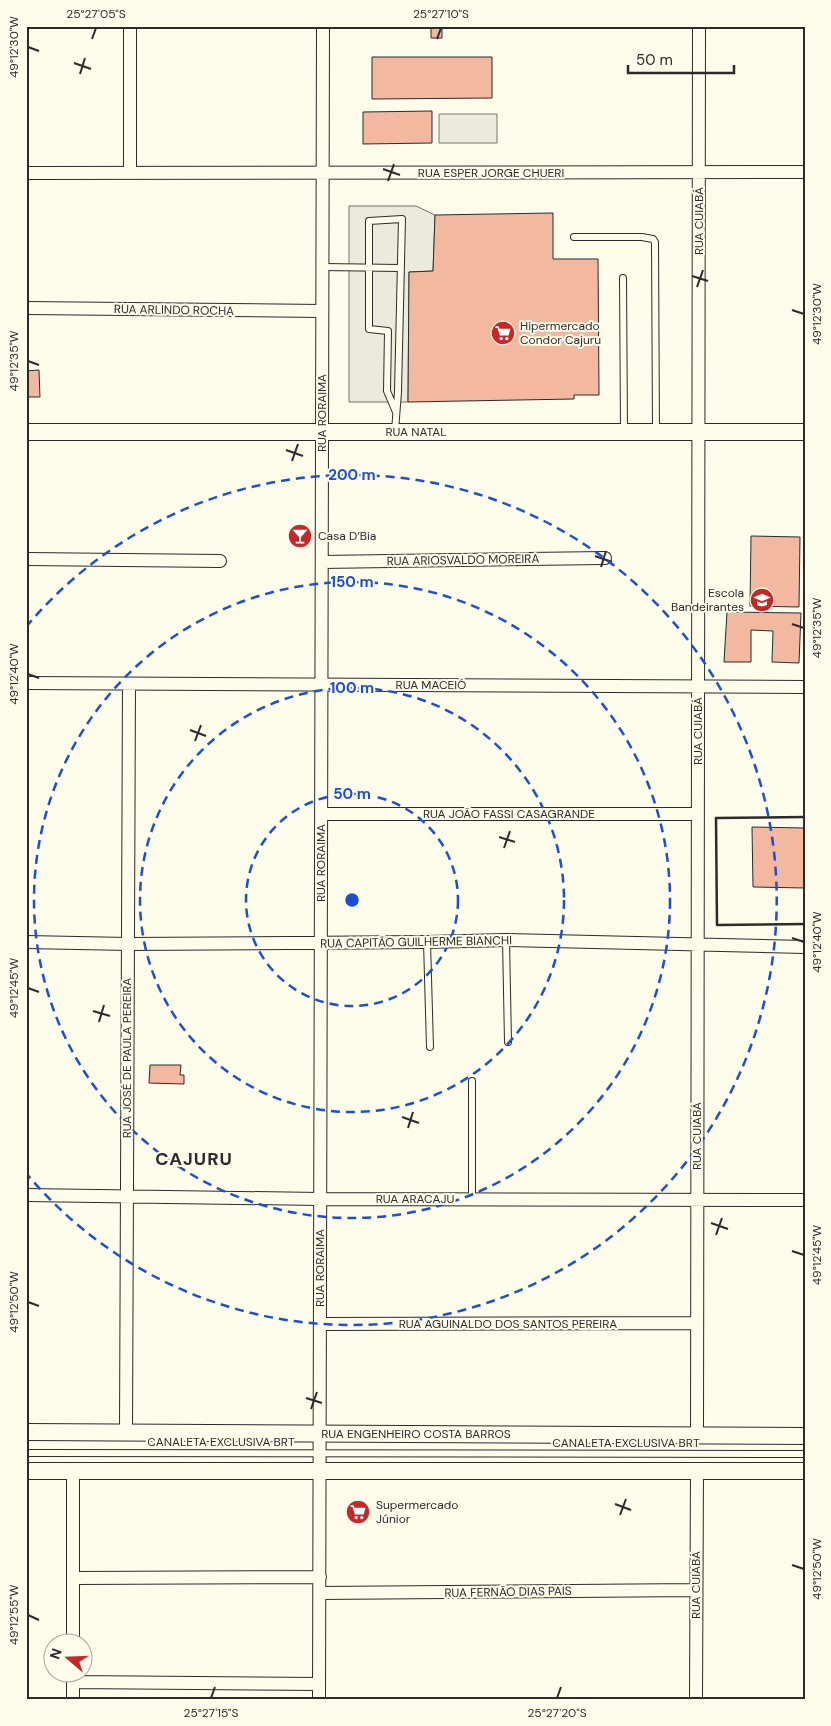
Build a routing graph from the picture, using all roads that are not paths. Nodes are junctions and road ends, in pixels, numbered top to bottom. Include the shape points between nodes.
1 (130, 26) edge
2 (323, 26) edge
3 (699, 26) edge
4 (699, 172) junction
5 (805, 172) edge
6 (26, 173) edge
7 (130, 173) junction
8 (322, 173) junction
9 (574, 237) dead end
10 (322, 268) junction
11 (370, 268) junction
12 (401, 268) junction
13 (623, 278) dead end
14 (26, 308) edge
15 (322, 311) junction
16 (396, 412) junction
17 (26, 432) edge
18 (322, 432) junction
19 (395, 432) junction
20 (624, 432) junction
21 (656, 432) junction
22 (698, 432) junction
23 (805, 432) edge
24 (605, 558) dead end
25 (26, 559) edge
26 (220, 561) dead end
27 (322, 562) junction
28 (26, 684) edge
29 (129, 684) junction
30 (321, 685) junction
31 (698, 686) junction
32 (805, 687) edge
33 (321, 814) junction
34 (698, 814) junction
35 (506, 940) junction
36 (26, 942) edge
37 (427, 942) junction
38 (321, 943) junction
39 (128, 944) junction
40 (698, 944) junction
41 (805, 947) edge
42 (508, 1042) dead end
43 (430, 1048) dead end
44 (472, 1081) dead end
45 (26, 1195) edge
46 (127, 1197) junction
47 (320, 1199) junction
48 (472, 1199) junction
49 (805, 1200) edge
50 (697, 1201) junction
51 (697, 1323) junction
52 (320, 1324) junction
53 (26, 1432) edge
54 (126, 1432) junction
55 (320, 1433) junction
56 (697, 1435) junction
57 (805, 1436) edge
58 (26, 1453) edge
59 (320, 1453) junction
60 (805, 1454) edge
61 (320, 1470) junction
62 (26, 1471) edge
63 (73, 1471) junction
64 (697, 1471) junction
65 (805, 1471) edge
66 (320, 1577) junction
67 (73, 1578) junction
68 (696, 1590) junction
69 (320, 1594) junction
70 (73, 1634) edge
71 (92, 1678) edge
72 (73, 1684) edge
73 (319, 1684) junction
74 (73, 1700) edge
75 (319, 1700) edge
76 (696, 1700) edge

1 - 7 street
2 - 8 street, RUA RORAIMA
3 - 4 street, RUA CUIABÁ
4 - 5 street, RUA ESPER JORGE CHUERI
4 - 8 street, RUA ESPER JORGE CHUERI
4 - 22 street, RUA CUIABÁ
6 - 7 street, RUA ESPER JORGE CHUERI
7 - 8 street, RUA ESPER JORGE CHUERI
8 - 10 street, RUA RORAIMA
9 - 21 lane via 642,236 656,242
10 - 11 lane
10 - 15 street, RUA RORAIMA
11 - 12 lane
11 - 12 lane via 369,221 402,219
11 - 16 lane via 369,329 388,331 387,391
12 - 16 lane
13 - 20 lane
14 - 15 street, RUA ARLINDO ROCHA
15 - 18 street, RUA RORAIMA
16 - 19 lane
17 - 18 street, RUA NATAL
18 - 19 street, RUA NATAL
18 - 27 street, RUA RORAIMA
19 - 20 street, RUA NATAL
20 - 21 street, RUA NATAL
21 - 22 street, RUA NATAL
22 - 23 street, RUA NATAL
22 - 31 street, RUA CUIABÁ
24 - 27 street, RUA ARIOSVALDO MOREIRA
25 - 26 street
27 - 30 street, RUA RORAIMA
28 - 29 street, RUA MACEIÓ
29 - 30 street, RUA MACEIÓ
29 - 39 street, RUA JOSÉ DE PAULA PEREIRA
30 - 31 street, RUA MACEIÓ
30 - 33 street, RUA RORAIMA
31 - 32 street, RUA MACEIÓ
31 - 34 street, RUA CUIABÁ
33 - 34 street, RUA JOÃO FASSI CASAGRANDE
33 - 38 street, RUA RORAIMA
34 - 40 street, RUA CUIABÁ
35 - 37 street, RUA CAPITÃO GUILHERME BIANCHI
35 - 40 street, RUA CAPITÃO GUILHERME BIANCHI
35 - 42 lane
36 - 39 street, RUA CAPITÃO GUILHERME BIANCHI
37 - 38 street, RUA CAPITÃO GUILHERME BIANCHI
37 - 43 lane
38 - 39 street, RUA CAPITÃO GUILHERME BIANCHI
38 - 47 street, RUA RORAIMA
39 - 46 street, RUA JOSÉ DE PAULA PEREIRA
40 - 41 street, RUA CAPITÃO GUILHERME BIANCHI
40 - 50 street, RUA CUIABÁ
44 - 48 lane
45 - 46 street, RUA ARACAJU
46 - 47 street, RUA ARACAJU
46 - 54 street, RUA JOSÉ DE PAULA PEREIRA
47 - 48 street, RUA ARACAJU
47 - 52 street, RUA RORAIMA
48 - 50 street, RUA ARACAJU
49 - 50 street, RUA ARACAJU
50 - 51 street, RUA CUIABÁ
51 - 52 street, RUA AGUINALDO DOS SANTOS PEREIRA
51 - 56 street, RUA CUIABÁ
52 - 55 street, RUA RORAIMA
53 - 54 street, RUA ENGENHEIRO COSTA BARROS
54 - 55 street, RUA ENGENHEIRO COSTA BARROS
55 - 56 street, RUA ENGENHEIRO COSTA BARROS
55 - 59 street, RUA RORAIMA
56 - 57 street, RUA ENGENHEIRO COSTA BARROS
58 - 59 lane, CANALETA EXCLUSIVA BRT
59 - 60 lane, CANALETA EXCLUSIVA BRT
59 - 61 street, RUA RORAIMA
61 - 63 street
61 - 64 street
61 - 66 street, RUA RORAIMA
62 - 63 street
63 - 67 street
64 - 65 street
64 - 68 street, RUA CUIABÁ
66 - 67 street
66 - 69 street, RUA RORAIMA
67 - 70 street
68 - 69 street, RUA FERNÃO DIAS PAIS
68 - 76 street, RUA CUIABÁ
69 - 73 street, RUA RORAIMA
71 - 73 street
72 - 74 street
73 - 75 street, RUA RORAIMA

